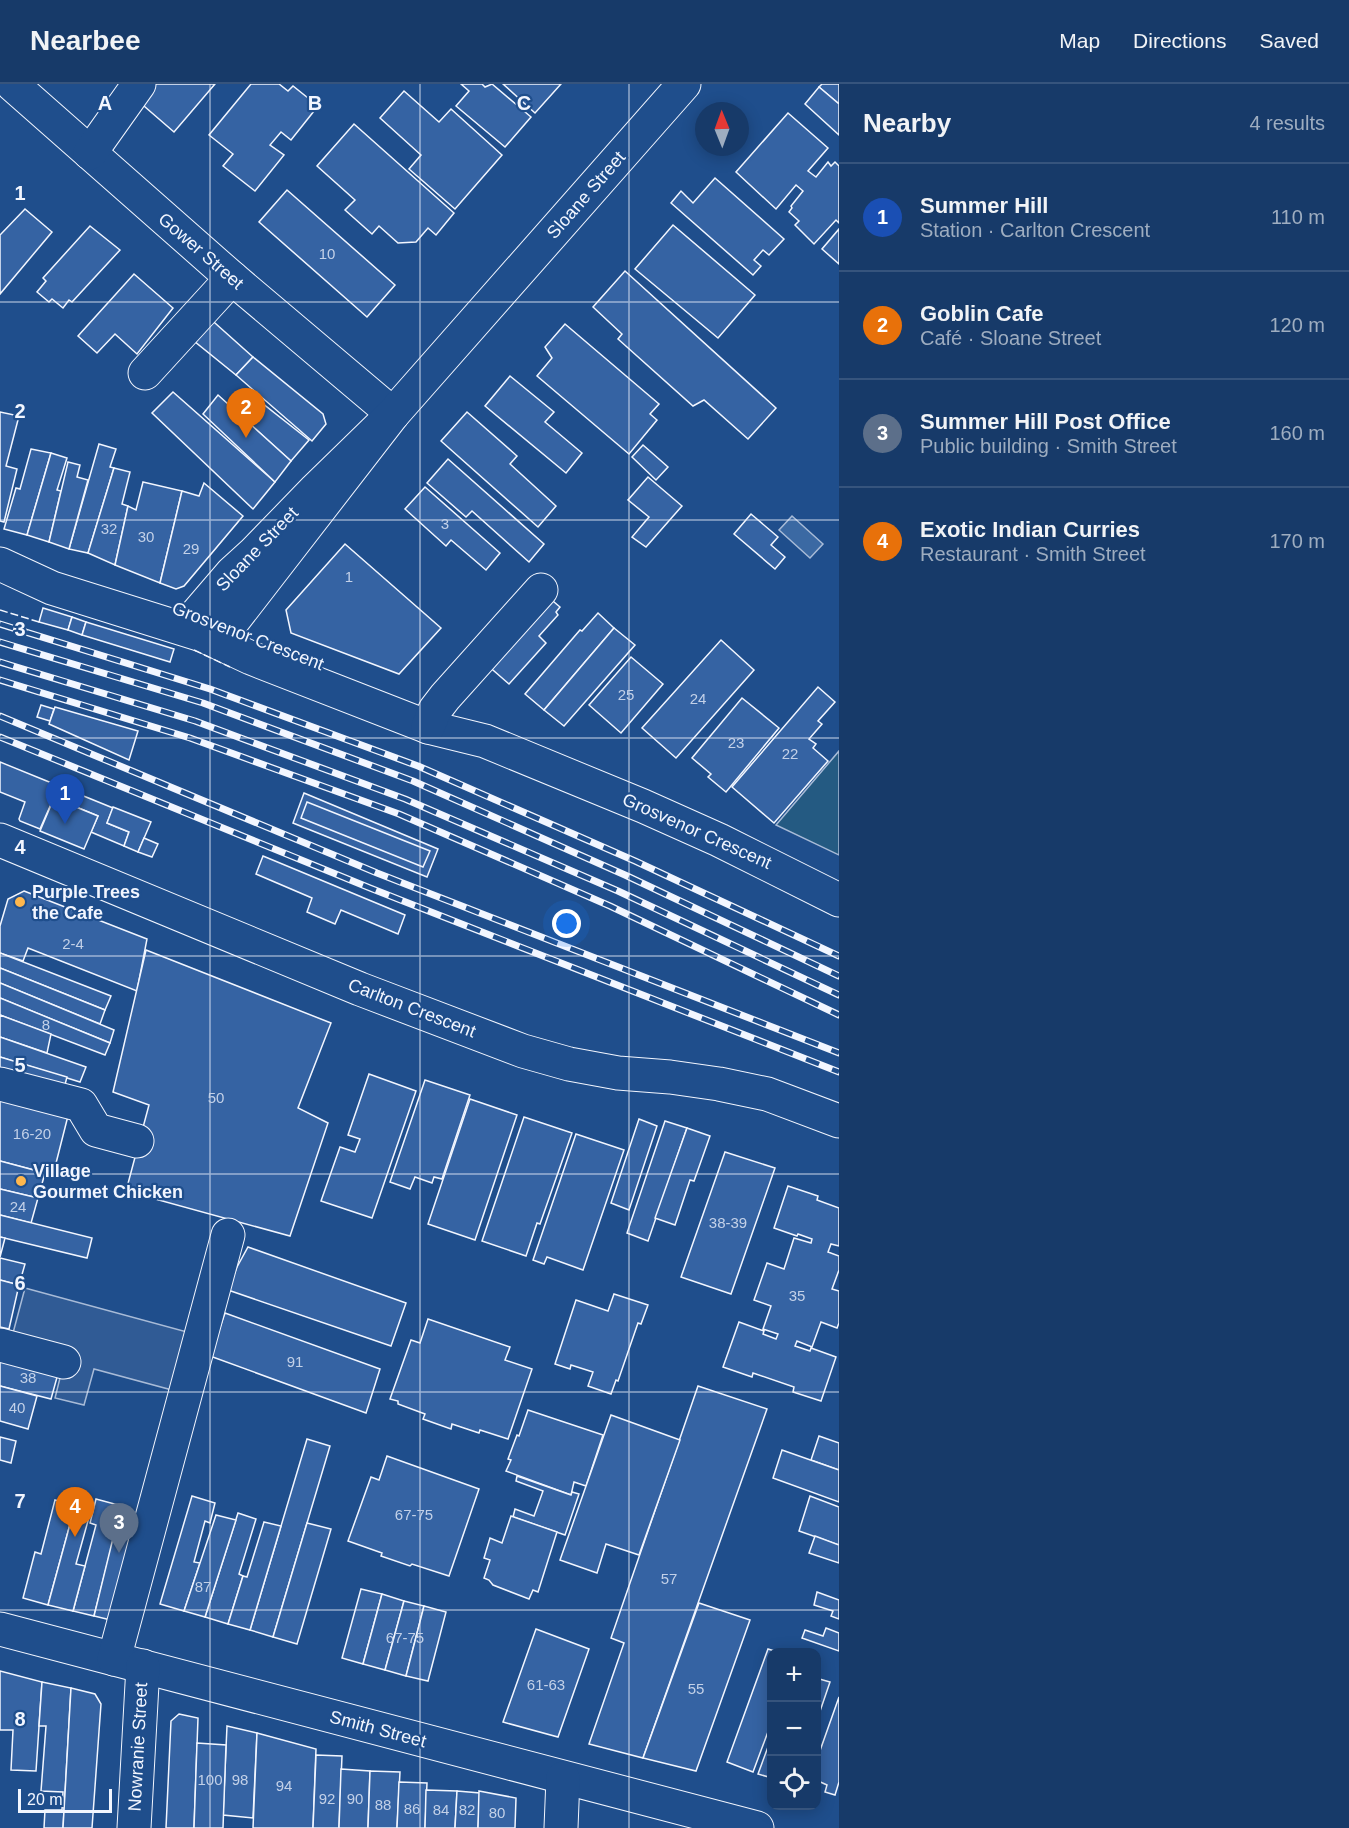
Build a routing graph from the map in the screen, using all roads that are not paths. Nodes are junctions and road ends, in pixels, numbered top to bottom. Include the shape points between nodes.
1 (12, 84) edge
2 (140, 84) edge
3 (684, 84) edge
4 (90, 153) junction
5 (232, 278) junction
6 (145, 373) dead end
7 (393, 414) junction
8 (0, 558) edge
9 (0, 564) edge
10 (541, 590) dead end
11 (209, 626) junction
12 (432, 719) junction
13 (0, 840) edge
14 (839, 900) edge
15 (0, 1084) edge
16 (839, 1121) edge
17 (137, 1141) dead end
18 (228, 1235) dead end
19 (0, 1345) edge
20 (64, 1362) dead end
21 (0, 1629) edge
22 (128, 1662) junction
23 (563, 1778) junction
24 (134, 1828) edge
25 (561, 1828) edge
26 (756, 1828) edge

1 - 4 street, Gower Street
2 - 4 street
3 - 7 street, Sloane Street
4 - 5 street, Gower Street
5 - 6 street
5 - 7 street, Gower Street
7 - 11 street, Sloane Street via 232,573
8 - 11 street, Grosvenor Crescent via 58,567 116,585
9 - 11 street, Grosvenor Crescent via 52,588
10 - 12 street
11 - 12 street, Grosvenor Crescent via 251,658
12 - 14 street, Grosvenor Crescent via 643,806 755,856
13 - 16 street, Carlton Crescent via 360,989 523,1051 618,1073 670,1077 767,1094
15 - 17 street via 81,1105 96,1130
18 - 22 street, Nowranie Street
19 - 20 street
21 - 22 street, Smith Street
22 - 23 street, Smith Street
22 - 24 street, Nowranie Street
23 - 25 street
23 - 26 street, Smith Street

